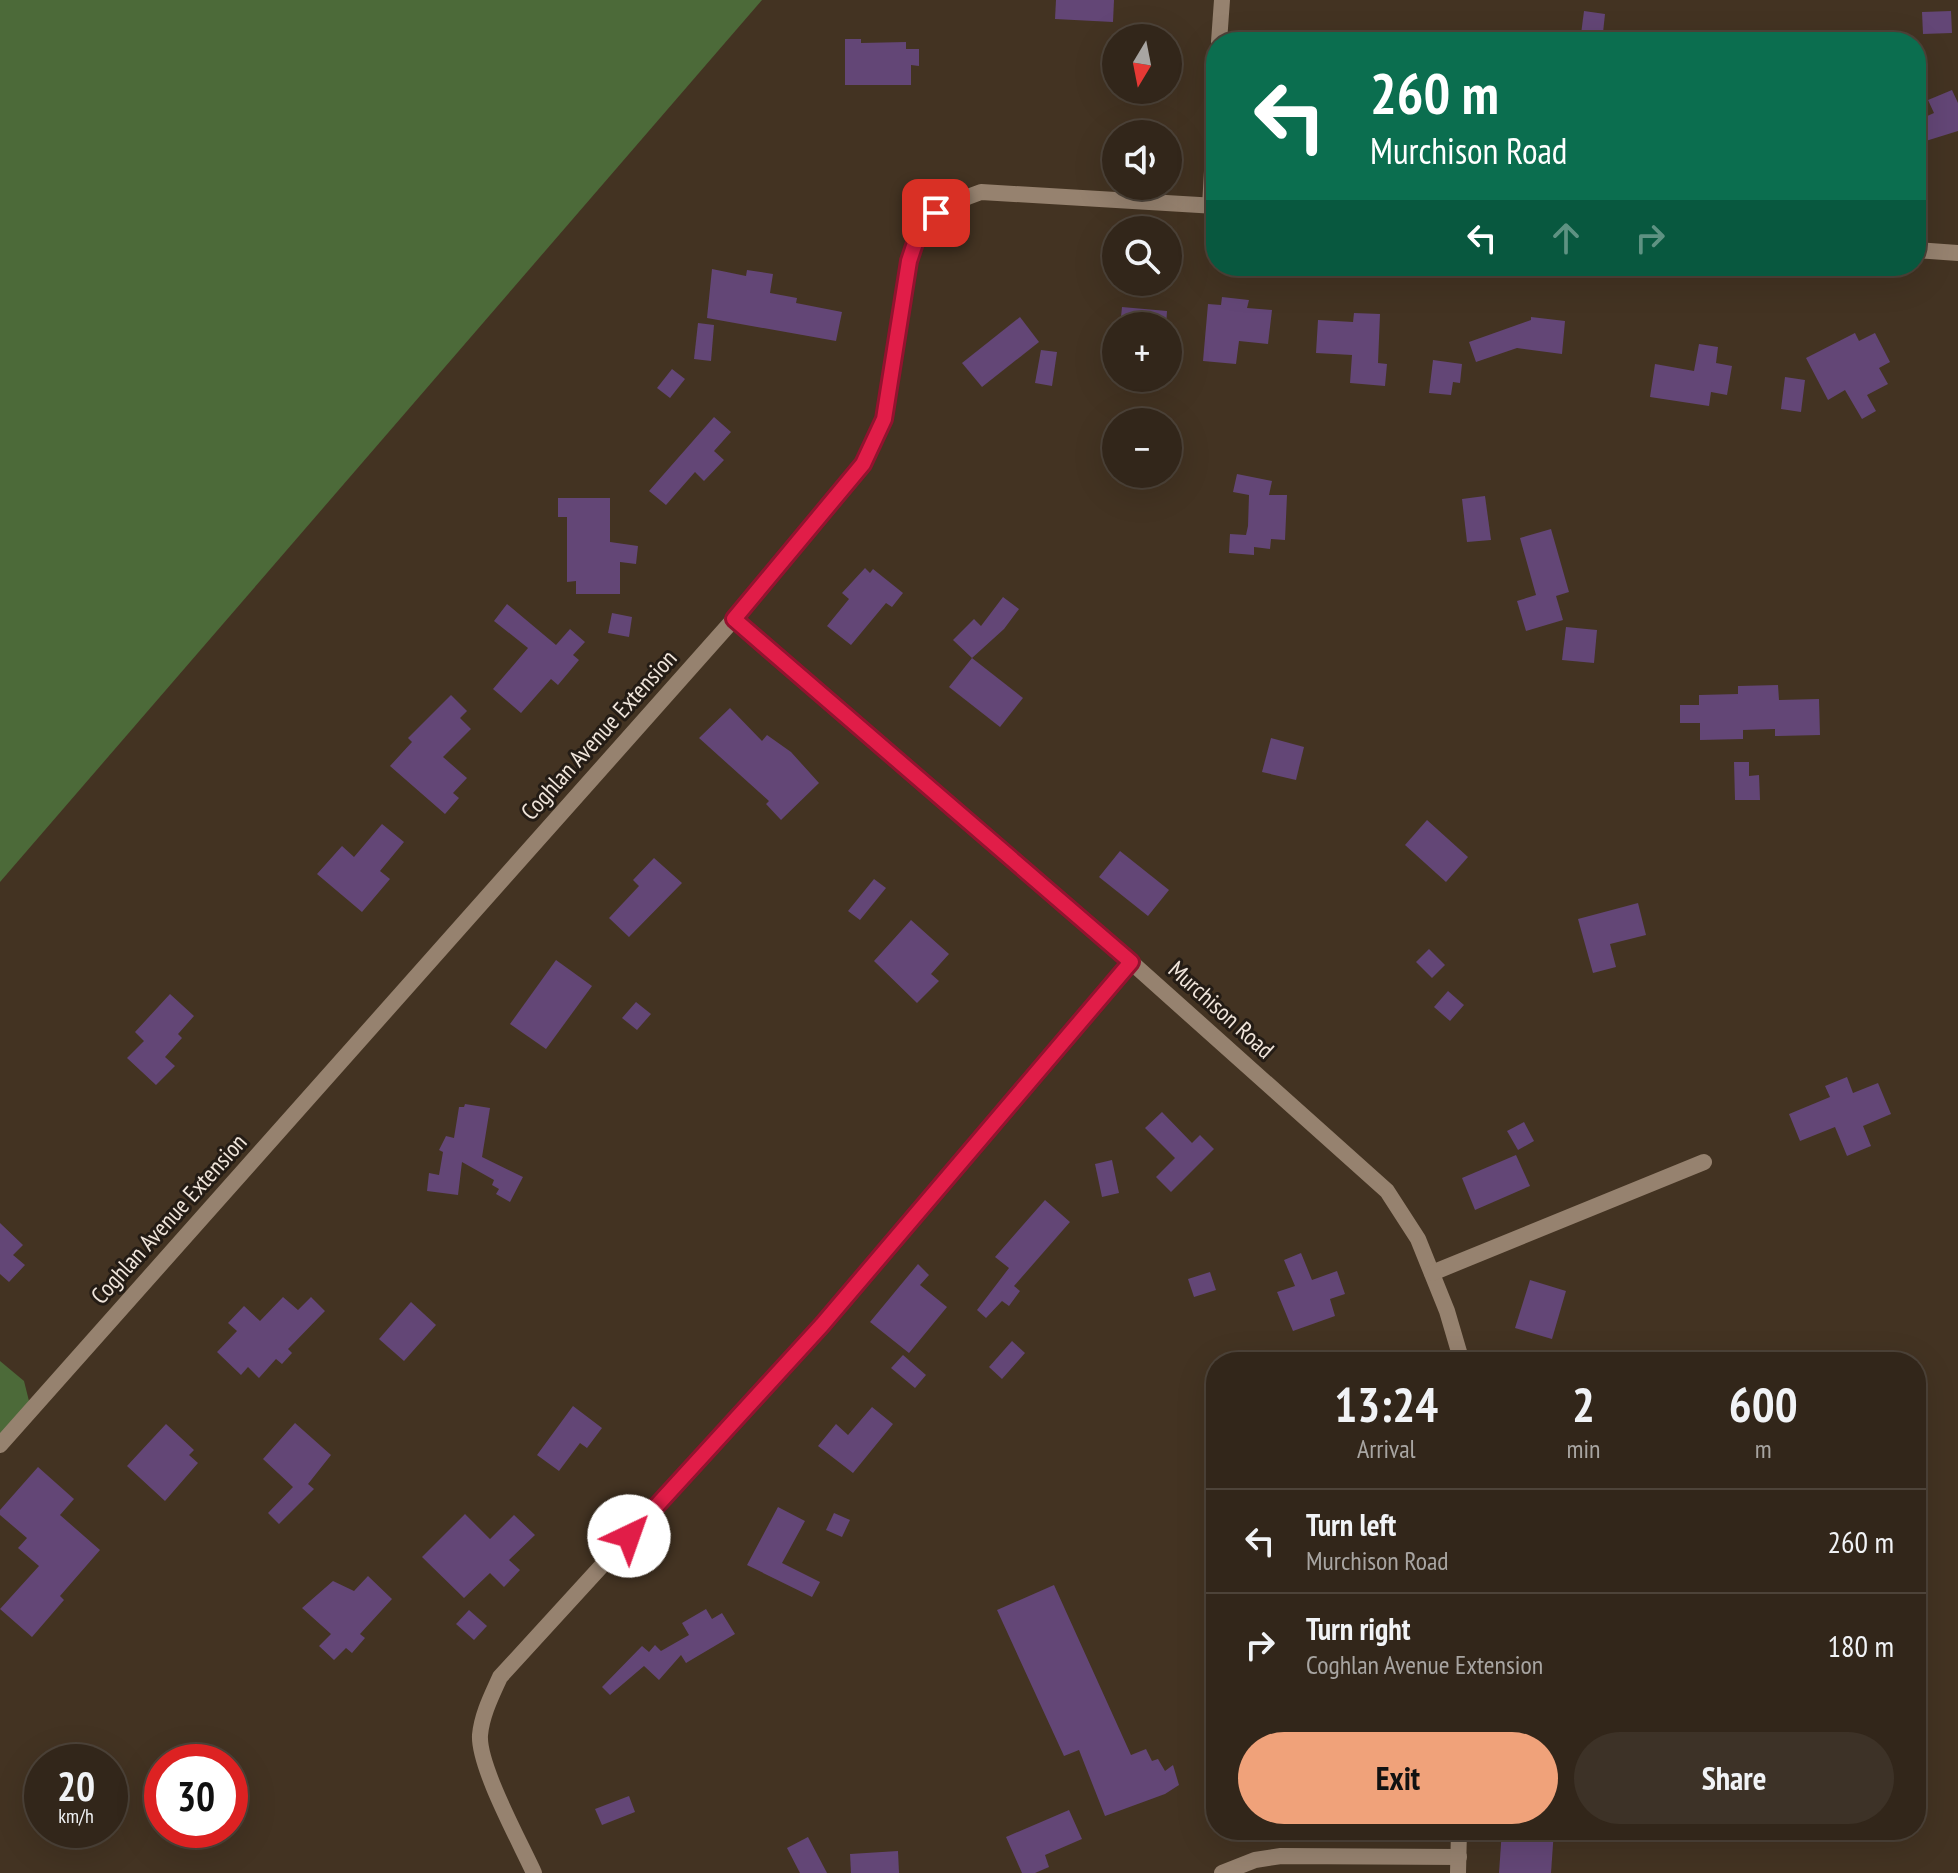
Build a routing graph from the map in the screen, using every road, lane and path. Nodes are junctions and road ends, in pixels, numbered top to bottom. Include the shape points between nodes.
1 (1222, 0) edge
2 (1220, 32) edge
3 (1206, 206) edge
4 (1926, 251) edge
5 (1958, 253) edge
6 (734, 619) junction
7 (1131, 962) junction
8 (1704, 1162) dead end
9 (1432, 1273) junction
10 (1459, 1352) edge
11 (0, 1445) edge
12 (1459, 1840) edge
13 (1458, 1865) edge
14 (534, 1873) edge
15 (1222, 1873) edge

1 - 2 street
3 - 6 street, Coghlan Avenue Extension via 981,192 936,213 919,231 909,261 884,419 875,443
4 - 5 street
6 - 7 street, Murchison Road
6 - 11 street, Coghlan Avenue Extension
7 - 9 street, Murchison Road via 1387,1191 1418,1239
7 - 14 street via 822,1325 500,1677 480,1738 492,1781
8 - 9 street
9 - 10 street, Murchison Road
12 - 13 street
13 - 15 street via 1281,1856

